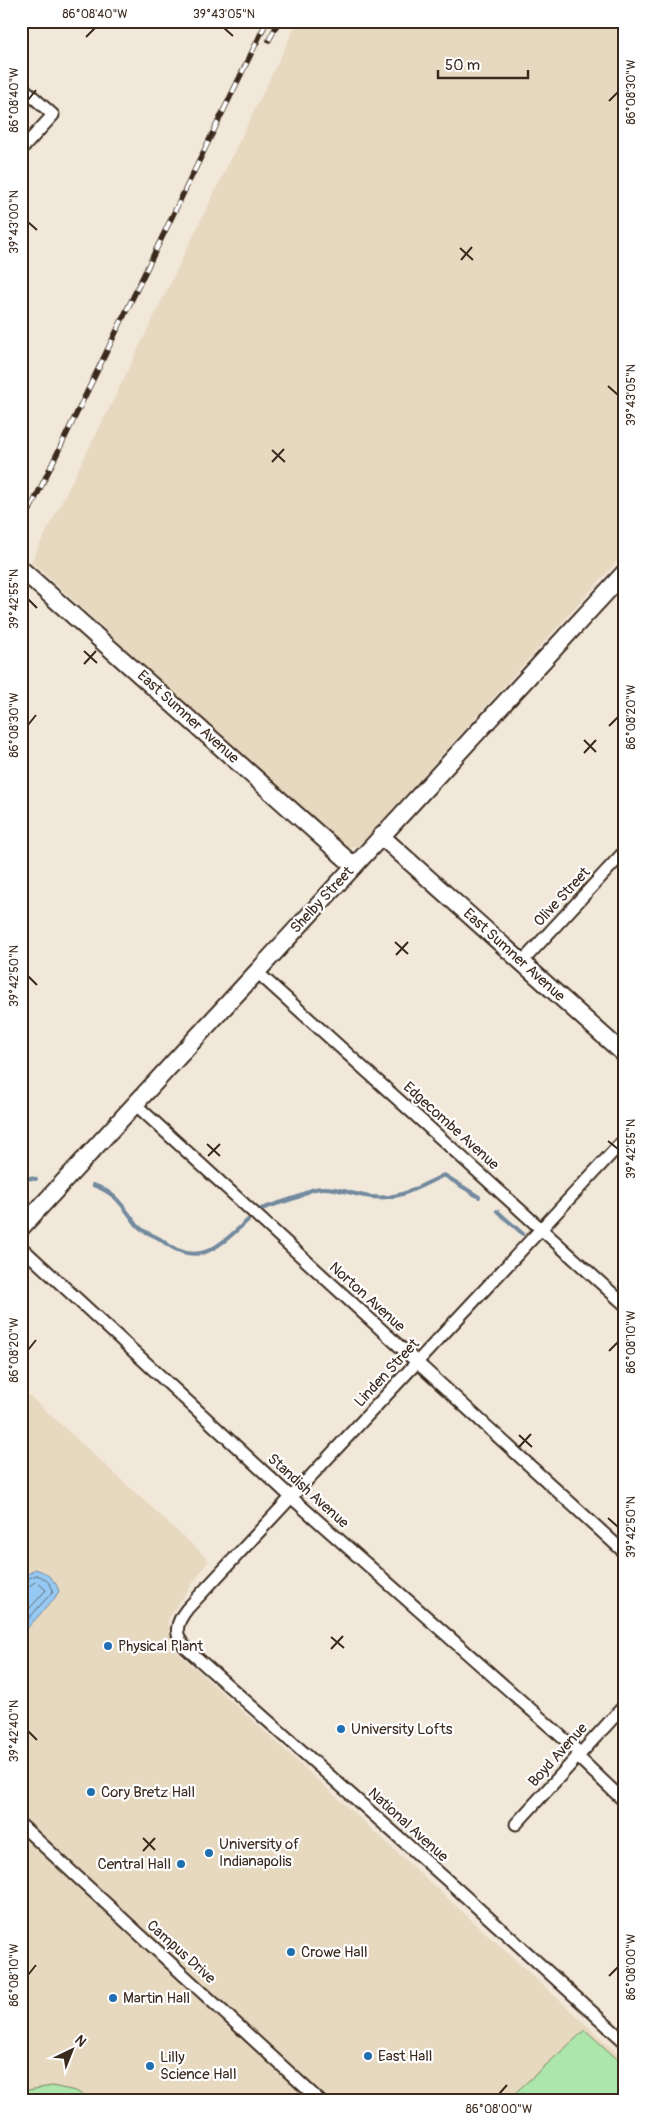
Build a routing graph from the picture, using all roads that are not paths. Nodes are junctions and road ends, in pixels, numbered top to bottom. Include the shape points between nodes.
1 (21, 86) edge
2 (21, 150) edge
3 (21, 569) edge
4 (624, 573) edge
5 (381, 836) junction
6 (624, 852) edge
7 (354, 866) junction
8 (522, 962) junction
9 (256, 972) junction
10 (624, 1054) edge
11 (135, 1104) junction
12 (624, 1140) edge
13 (21, 1228) edge
14 (542, 1228) junction
15 (21, 1247) edge
16 (624, 1304) edge
17 (417, 1363) junction
18 (292, 1498) junction
19 (624, 1552) edge
20 (176, 1630) joint
21 (624, 1706) edge
22 (578, 1755) junction
23 (624, 1801) edge
24 (516, 1824) dead end
25 (21, 1825) edge
26 (624, 2041) edge
27 (320, 2101) edge

1 - 2 street via 53,114
3 - 7 main road, East Sumner Avenue
4 - 5 main road, Shelby Street
5 - 7 main road, Shelby Street
5 - 8 main road, East Sumner Avenue
6 - 8 street, Olive Street
7 - 9 main road, Shelby Street
8 - 10 main road, East Sumner Avenue
9 - 11 main road, Shelby Street
9 - 14 street, Edgecombe Avenue
11 - 13 main road, Shelby Street
11 - 17 street, Norton Avenue
12 - 14 street, Linden Street
14 - 16 street, Edgecombe Avenue
14 - 17 street, Linden Street
15 - 18 street, Standish Avenue
17 - 18 street, Linden Street
17 - 19 street, Norton Avenue
18 - 20 street, Linden Street via 187,1609
18 - 22 street, Standish Avenue
20 - 26 street, National Avenue via 186,1648
21 - 22 street, Boyd Avenue
22 - 23 street, Standish Avenue
22 - 24 street, Boyd Avenue
25 - 27 street, Campus Drive

